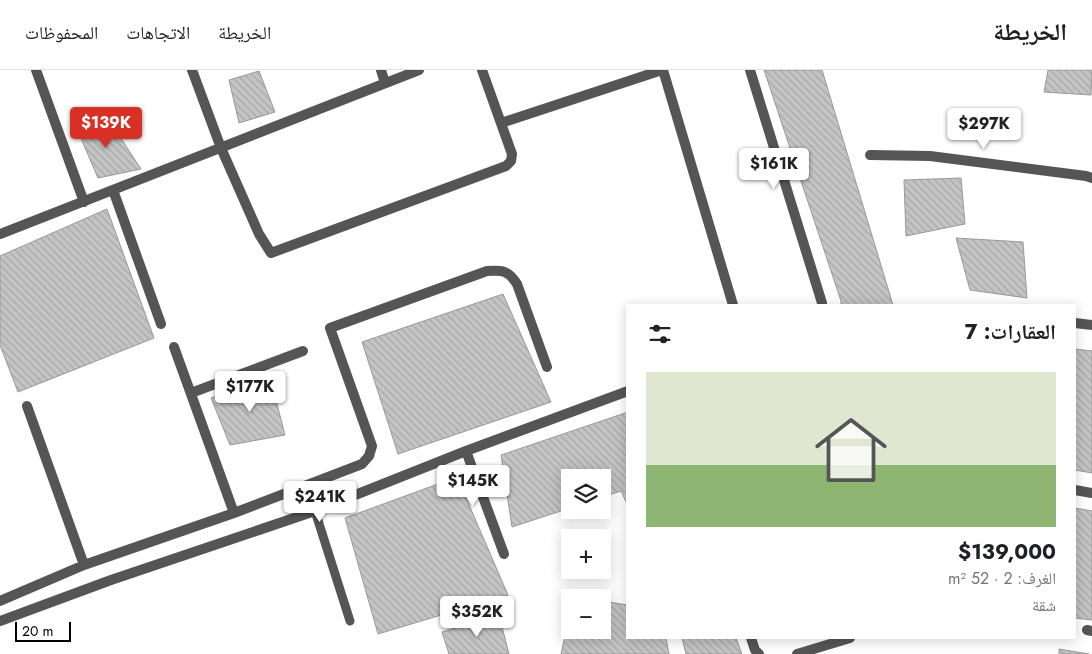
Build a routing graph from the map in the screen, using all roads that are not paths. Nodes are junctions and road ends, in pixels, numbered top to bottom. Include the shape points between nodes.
1 (36, 70) edge
2 (192, 70) edge
3 (381, 70) edge
4 (419, 70) edge
5 (482, 70) edge
6 (662, 70) edge
7 (750, 70) edge
8 (385, 83) junction
9 (501, 123) junction
10 (222, 148) junction
11 (870, 155) dead end
12 (1092, 178) edge
13 (113, 190) junction
14 (84, 202) junction
15 (0, 234) edge
16 (822, 303) dead end
17 (733, 304) edge
18 (1076, 323) edge
19 (161, 324) dead end
20 (1092, 325) edge
21 (174, 347) dead end
22 (304, 351) dead end
23 (547, 368) dead end
24 (626, 392) edge
25 (191, 393) junction
26 (27, 406) dead end
27 (466, 451) junction
28 (1076, 490) edge
29 (1092, 493) edge
30 (315, 511) junction
31 (234, 513) junction
32 (504, 554) dead end
33 (84, 566) junction
34 (0, 601) edge
35 (0, 621) edge
36 (350, 621) dead end
37 (751, 639) edge
38 (847, 639) edge
39 (759, 654) edge
40 (797, 654) edge

1 - 14 street
2 - 10 street
3 - 8 street
4 - 8 street
5 - 9 street
6 - 9 street
6 - 17 street
7 - 16 street
8 - 10 street
9 - 10 street via 512,154 506,166 271,253 259,234
10 - 13 street
11 - 12 street via 930,156
13 - 14 street
13 - 19 street
14 - 15 street
18 - 20 street
21 - 25 street
22 - 25 street
23 - 31 street via 517,284 510,274 500,270 487,271 330,328 372,446 369,456 362,464
24 - 27 street
25 - 31 street
26 - 33 street
27 - 30 street
27 - 32 street
28 - 29 street
30 - 35 street
30 - 36 lane
31 - 33 street
33 - 34 street
37 - 39 street
38 - 40 street

